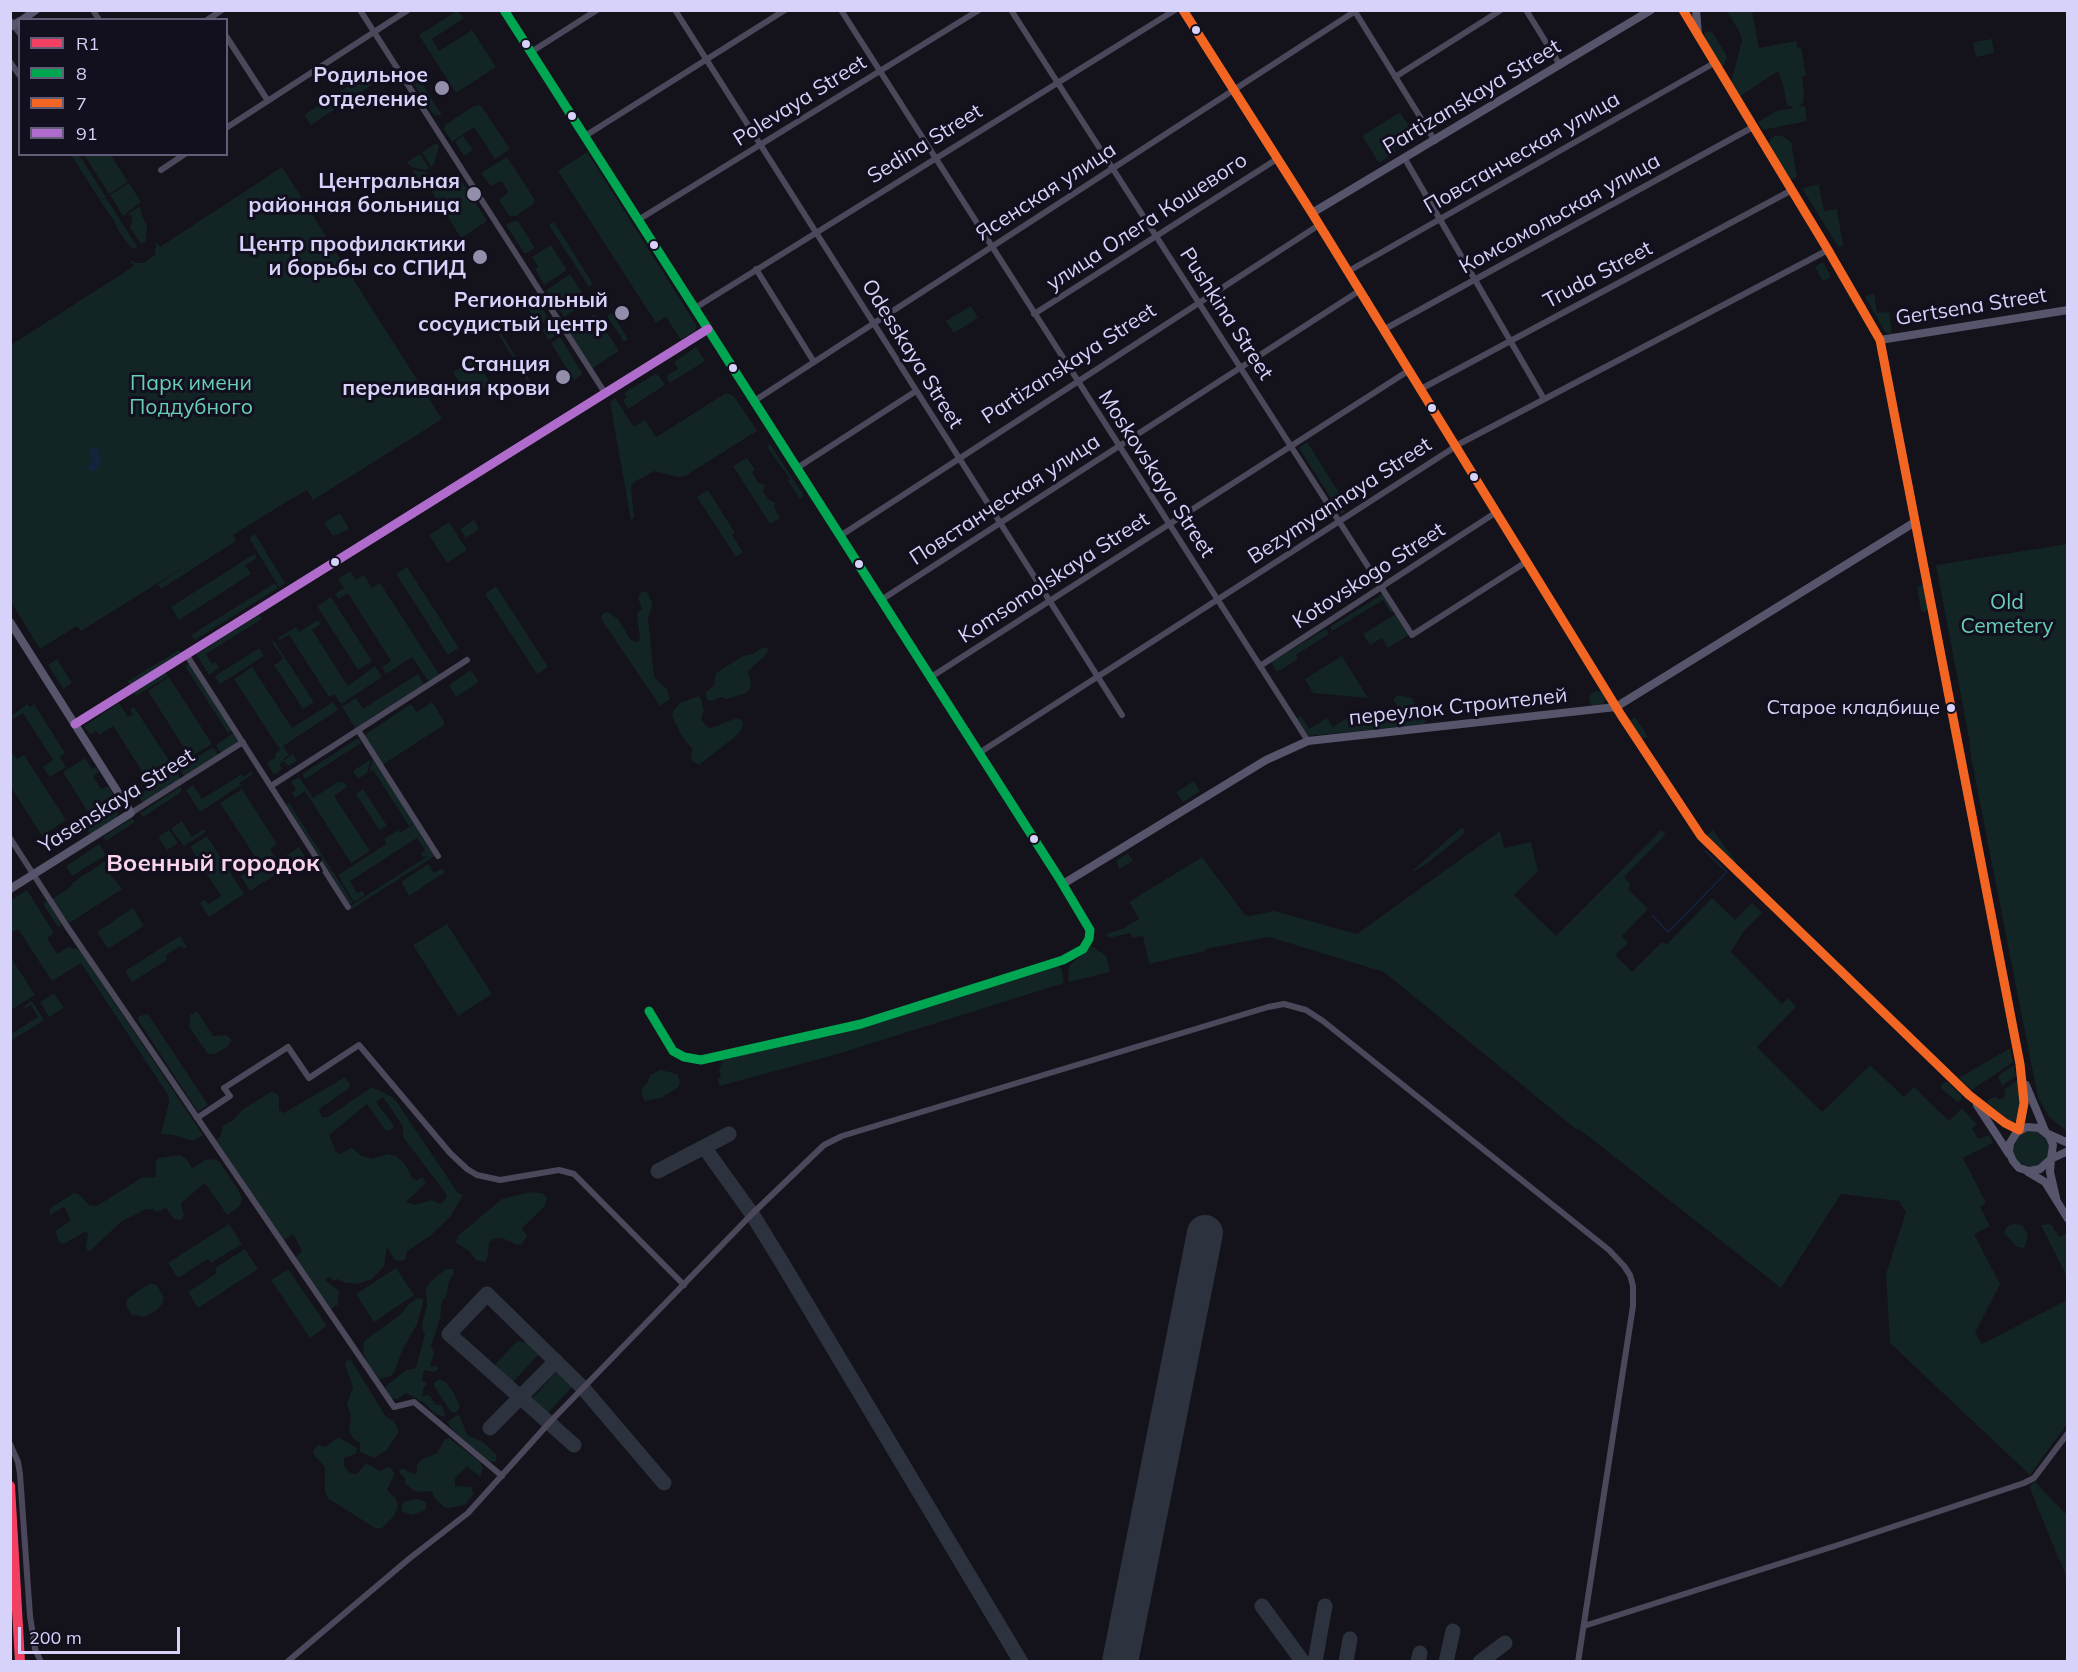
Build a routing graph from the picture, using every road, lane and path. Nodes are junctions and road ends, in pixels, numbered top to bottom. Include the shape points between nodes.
1 (36, 10) edge
2 (222, 10) edge
3 (360, 10) edge
4 (408, 10) edge
5 (504, 10) edge
6 (597, 10) edge
7 (675, 10) edge
8 (785, 10) edge
9 (841, 10) edge
10 (980, 10) edge
11 (1011, 10) edge
12 (1175, 10) edge
13 (1183, 10) edge
14 (1501, 10) edge
15 (1526, 10) edge
16 (1651, 10) edge
17 (1683, 10) edge
18 (1696, 10) edge
19 (1355, 11) edge
20 (212, 16) edge
21 (22, 18) edge
22 (374, 32) junction
23 (1699, 38) junction
24 (228, 39) edge
25 (531, 52) junction
26 (706, 60) junction
27 (1714, 63) junction
28 (1560, 65) junction
29 (880, 71) junction
30 (1395, 77) junction
31 (1058, 83) junction
32 (1234, 90) junction
33 (268, 101) junction
34 (228, 127) edge
35 (1753, 127) junction
36 (585, 136) junction
37 (1435, 141) junction
38 (760, 145) junction
39 (182, 156) edge
40 (935, 159) junction
41 (1277, 159) junction
42 (1406, 159) junction
43 (1112, 169) junction
44 (161, 170) dead end
45 (1792, 190) junction
46 (1312, 213) junction
47 (1440, 219) junction
48 (639, 220) junction
49 (1319, 225) junction
50 (816, 232) junction
51 (1156, 236) junction
52 (991, 247) junction
53 (1828, 250) junction
54 (756, 269) junction
55 (1347, 272) junction
56 (1475, 280) junction
57 (1359, 291) junction
58 (1198, 302) junction
59 (695, 308) junction
60 (2067, 310) edge
61 (1034, 314) junction
62 (873, 324) junction
63 (708, 329) junction
64 (1383, 330) junction
65 (1880, 340) junction
66 (1510, 341) junction
67 (814, 362) junction
68 (1241, 368) junction
69 (1408, 371) junction
70 (1077, 381) junction
71 (1419, 390) junction
72 (916, 391) junction
73 (605, 393) junction
74 (1544, 399) junction
75 (754, 401) junction
76 (1120, 446) junction
77 (1291, 446) junction
78 (1454, 447) junction
79 (958, 458) junction
80 (797, 468) junction
81 (1495, 513) junction
82 (1339, 521) junction
83 (1915, 522) junction
84 (1000, 523) junction
85 (1169, 524) junction
86 (840, 536) junction
87 (1526, 562) junction
88 (1383, 587) junction
89 (881, 600) junction
90 (1217, 600) junction
91 (1049, 601) junction
92 (10, 622) edge
93 (186, 654) junction
94 (467, 660) dead end
95 (1260, 666) junction
96 (931, 677) junction
97 (1098, 677) junction
98 (1616, 707) junction
99 (1122, 715) dead end
100 (75, 724) junction
101 (358, 730) junction
102 (1308, 741) junction
103 (243, 742) junction
104 (979, 753) junction
105 (271, 786) junction
106 (131, 813) junction
107 (10, 838) edge
108 (438, 856) dead end
109 (34, 875) junction
110 (1063, 884) junction
111 (10, 889) edge
112 (348, 907) dead end
113 (649, 1011) dead end
114 (2020, 1064) junction
115 (1969, 1095) junction
116 (198, 1118) junction
117 (2019, 1130) junction
118 (2046, 1133) junction
119 (2067, 1143) edge
120 (2067, 1151) edge
121 (2011, 1158) junction
122 (2051, 1159) junction
123 (2025, 1170) junction
124 (2056, 1198) junction
125 (2067, 1219) edge
126 (684, 1285) junction
127 (2067, 1433) edge
128 (10, 1444) edge
129 (502, 1476) junction
130 (1584, 1626) junction
131 (41, 1662) edge
132 (287, 1662) edge
133 (1578, 1662) edge

1 - 21 street
2 - 20 street
3 - 22 street
4 - 22 street
5 - 25 street
6 - 25 street
7 - 26 street, Odesskaya Street
8 - 26 street
9 - 29 street, Moskovskaya Street
10 - 29 street, Polevaya Street
11 - 31 street, Pushkina Street
12 - 31 street, Sedina Street
13 - 32 street
14 - 30 street
15 - 28 street
16 - 28 street, Partizanskaya Street
17 - 23 street
18 - 23 street
19 - 30 street
19 - 32 street, Ясенская улица
22 - 33 street
22 - 73 street
23 - 27 street
24 - 33 street
25 - 36 street
26 - 36 street
26 - 38 street, Odesskaya Street
27 - 35 street
27 - 47 street, Повстанческая улица
28 - 37 street, Partizanskaya Street
29 - 38 street, Polevaya Street
29 - 40 street, Moskovskaya Street
30 - 37 street
31 - 40 street, Sedina Street
31 - 43 street, Pushkina Street
32 - 41 street
32 - 43 street, Ясенская улица
33 - 34 street
35 - 45 street
35 - 56 street, Комсомольская улица
36 - 48 street
37 - 42 street, Partizanskaya Street
38 - 48 street, Polevaya Street
38 - 50 street, Odesskaya Street
39 - 44 street
40 - 50 street, Sedina Street
40 - 52 street, Moskovskaya Street
41 - 46 street
41 - 51 street, улица Олега Кошевого
42 - 46 street, Partizanskaya Street
42 - 47 street
43 - 51 street, Pushkina Street
43 - 52 street, Ясенская улица
45 - 53 street
45 - 66 street, Truda Street
46 - 49 street
47 - 55 street, Повстанческая улица
47 - 56 street
48 - 59 street
49 - 55 street
49 - 58 street, Partizanskaya Street
50 - 54 street, Sedina Street
50 - 62 street, Odesskaya Street
51 - 58 street, Pushkina Street
51 - 61 street, улица Олега Кошевого
52 - 61 street, Moskovskaya Street
52 - 62 street, Ясенская улица
53 - 65 street
53 - 74 street, Bezymyannaya Street
54 - 59 street, Sedina Street
54 - 67 street
55 - 57 street
56 - 64 street, Комсомольская улица
56 - 66 street
57 - 64 street
57 - 68 street, Повстанческая улица
58 - 68 street, Pushkina Street
58 - 70 street, Partizanskaya Street
59 - 63 street
60 - 65 street, Gertsena Street
61 - 70 street, Moskovskaya Street
62 - 67 street, Ясенская улица
62 - 72 street, Odesskaya Street
63 - 73 street
63 - 75 street
64 - 69 street
65 - 83 street
66 - 71 street, Truda Street
66 - 74 street
67 - 75 street, Ясенская улица
68 - 76 street, Повстанческая улица
68 - 77 street, Pushkina Street
69 - 71 street
69 - 77 street, Komsomolskaya Street
70 - 76 street, Moskovskaya Street
70 - 79 street, Partizanskaya Street
71 - 78 street
72 - 79 street, Odesskaya Street
72 - 80 street
73 - 93 street
74 - 78 street, Bezymyannaya Street
75 - 80 street
76 - 84 street, Повстанческая улица
76 - 85 street, Moskovskaya Street
77 - 82 street, Pushkina Street
77 - 85 street, Komsomolskaya Street
78 - 81 street
78 - 82 street, Bezymyannaya Street
79 - 84 street, Odesskaya Street
79 - 86 street, Partizanskaya Street
80 - 86 street
81 - 87 street
81 - 88 street, Kotovskogo Street
82 - 88 street, Pushkina Street
82 - 90 street, Bezymyannaya Street
83 - 98 street, переулок Строителей
83 - 114 street
84 - 89 street, Повстанческая улица
84 - 91 street, Odesskaya Street
85 - 90 street, Moskovskaya Street
85 - 91 street, Komsomolskaya Street
86 - 89 street
87 - 88 street, Pushkina Street via 1412,635
87 - 98 street
88 - 95 street, Kotovskogo Street
89 - 96 street
90 - 95 street, Moskovskaya Street
90 - 97 street, Bezymyannaya Street
91 - 96 street, Komsomolskaya Street
91 - 97 street, Odesskaya Street
92 - 100 street
93 - 100 street
93 - 103 street
94 - 101 street
95 - 102 street, Moskovskaya Street
96 - 104 street
97 - 99 street, Odesskaya Street
97 - 104 street, Bezymyannaya Street
98 - 102 street, переулок Строителей
98 - 115 street via 1707,843
100 - 106 street
101 - 105 street
101 - 108 street
102 - 110 street, переулок Строителей via 1266,760
103 - 105 street
103 - 106 street, Yasenskaya Street
104 - 110 street
105 - 112 street
106 - 109 street, Yasenskaya Street
107 - 109 street
109 - 111 street, Yasenskaya Street
109 - 116 street
110 - 113 street via 1090,930 1086,946 1074,955 861,1024 701,1060 675,1053
114 - 117 street via 2024,1103
114 - 118 street
115 - 117 street
115 - 121 street
116 - 126 street via 230,1096 224,1088 288,1047 309,1078 359,1045 467,1169 500,1180 559,1170 574,1174
116 - 129 street via 394,1407 414,1402
117 - 118 street via 2033,1127
117 - 121 street via 2010,1143
118 - 119 street
118 - 122 street via 2053,1145
120 - 122 street
121 - 123 street
122 - 123 street via 2040,1169
122 - 124 street
123 - 124 street via 2043,1180
124 - 125 street
126 - 129 street
126 - 130 street via 819,1149 835,1139 1268,1007 1298,1007 1314,1014 1526,1182 1609,1250 1630,1275 1633,1306
127 - 130 street via 2034,1478 2024,1483
128 - 131 street via 20,1474 30,1616
129 - 132 street via 468,1513
130 - 133 street

